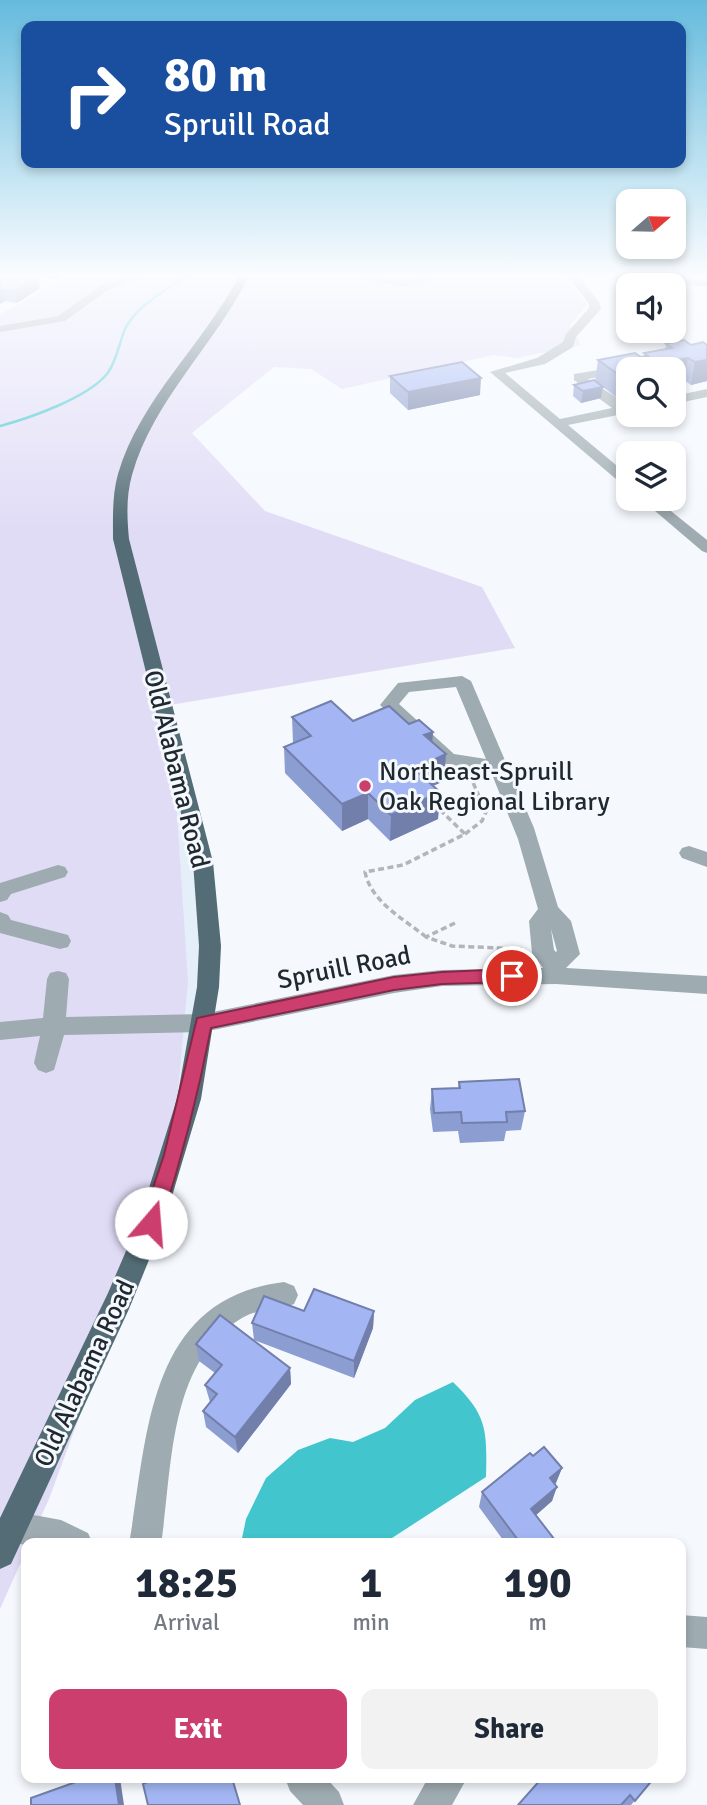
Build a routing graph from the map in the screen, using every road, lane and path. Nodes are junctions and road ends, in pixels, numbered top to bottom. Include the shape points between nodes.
1 (191, 360) edge
2 (542, 360) edge
3 (616, 369) edge
4 (707, 393) edge
5 (686, 397) edge
6 (616, 403) edge
7 (616, 412) edge
8 (558, 423) junction
9 (616, 472) edge
10 (662, 511) edge
11 (707, 548) edge
12 (498, 767) junction
13 (470, 775) dead end
14 (429, 800) edge
15 (466, 834) junction
16 (58, 872) dead end
17 (0, 895) edge
18 (0, 920) edge
19 (455, 923) dead end
20 (426, 937) junction
21 (60, 941) dead end
22 (551, 964) junction
23 (58, 979) dead end
24 (707, 985) edge
25 (203, 1023) junction
26 (54, 1026) junction
27 (0, 1031) edge
28 (46, 1063) dead end
29 (284, 1295) dead end
30 (34, 1538) edge
31 (65, 1538) edge
32 (146, 1538) edge
33 (6, 1540) edge
34 (686, 1631) edge
35 (707, 1633) edge
36 (307, 1783) edge
37 (446, 1783) edge
38 (326, 1805) edge
39 (431, 1805) edge

1 - 25 main road, Old Alabama Road via 134,449 120,505 121,539 203,862 209,946
2 - 8 street via 496,372
3 - 6 street via 578,377
4 - 5 street
7 - 8 street
8 - 9 street
10 - 11 street
12 - 12 street via 448,759 389,705 404,687 462,681
12 - 22 street via 569,954
13 - 15 path via 486,812
14 - 15 path
15 - 20 path via 403,865 365,872 372,893
16 - 17 street via 4,889
18 - 21 street via 4,926
19 - 20 path
20 - 22 path
22 - 24 street, Spruill Road
22 - 25 street, Spruill Road via 394,984
23 - 26 street
25 - 26 street, Spruill Road
25 - 33 main road, Old Alabama Road via 189,1099 151,1223
26 - 27 street, Spruill Road
26 - 28 street
29 - 32 street via 266,1295 229,1309 196,1343 160,1431
30 - 31 street
34 - 35 street
36 - 38 street
37 - 39 street

